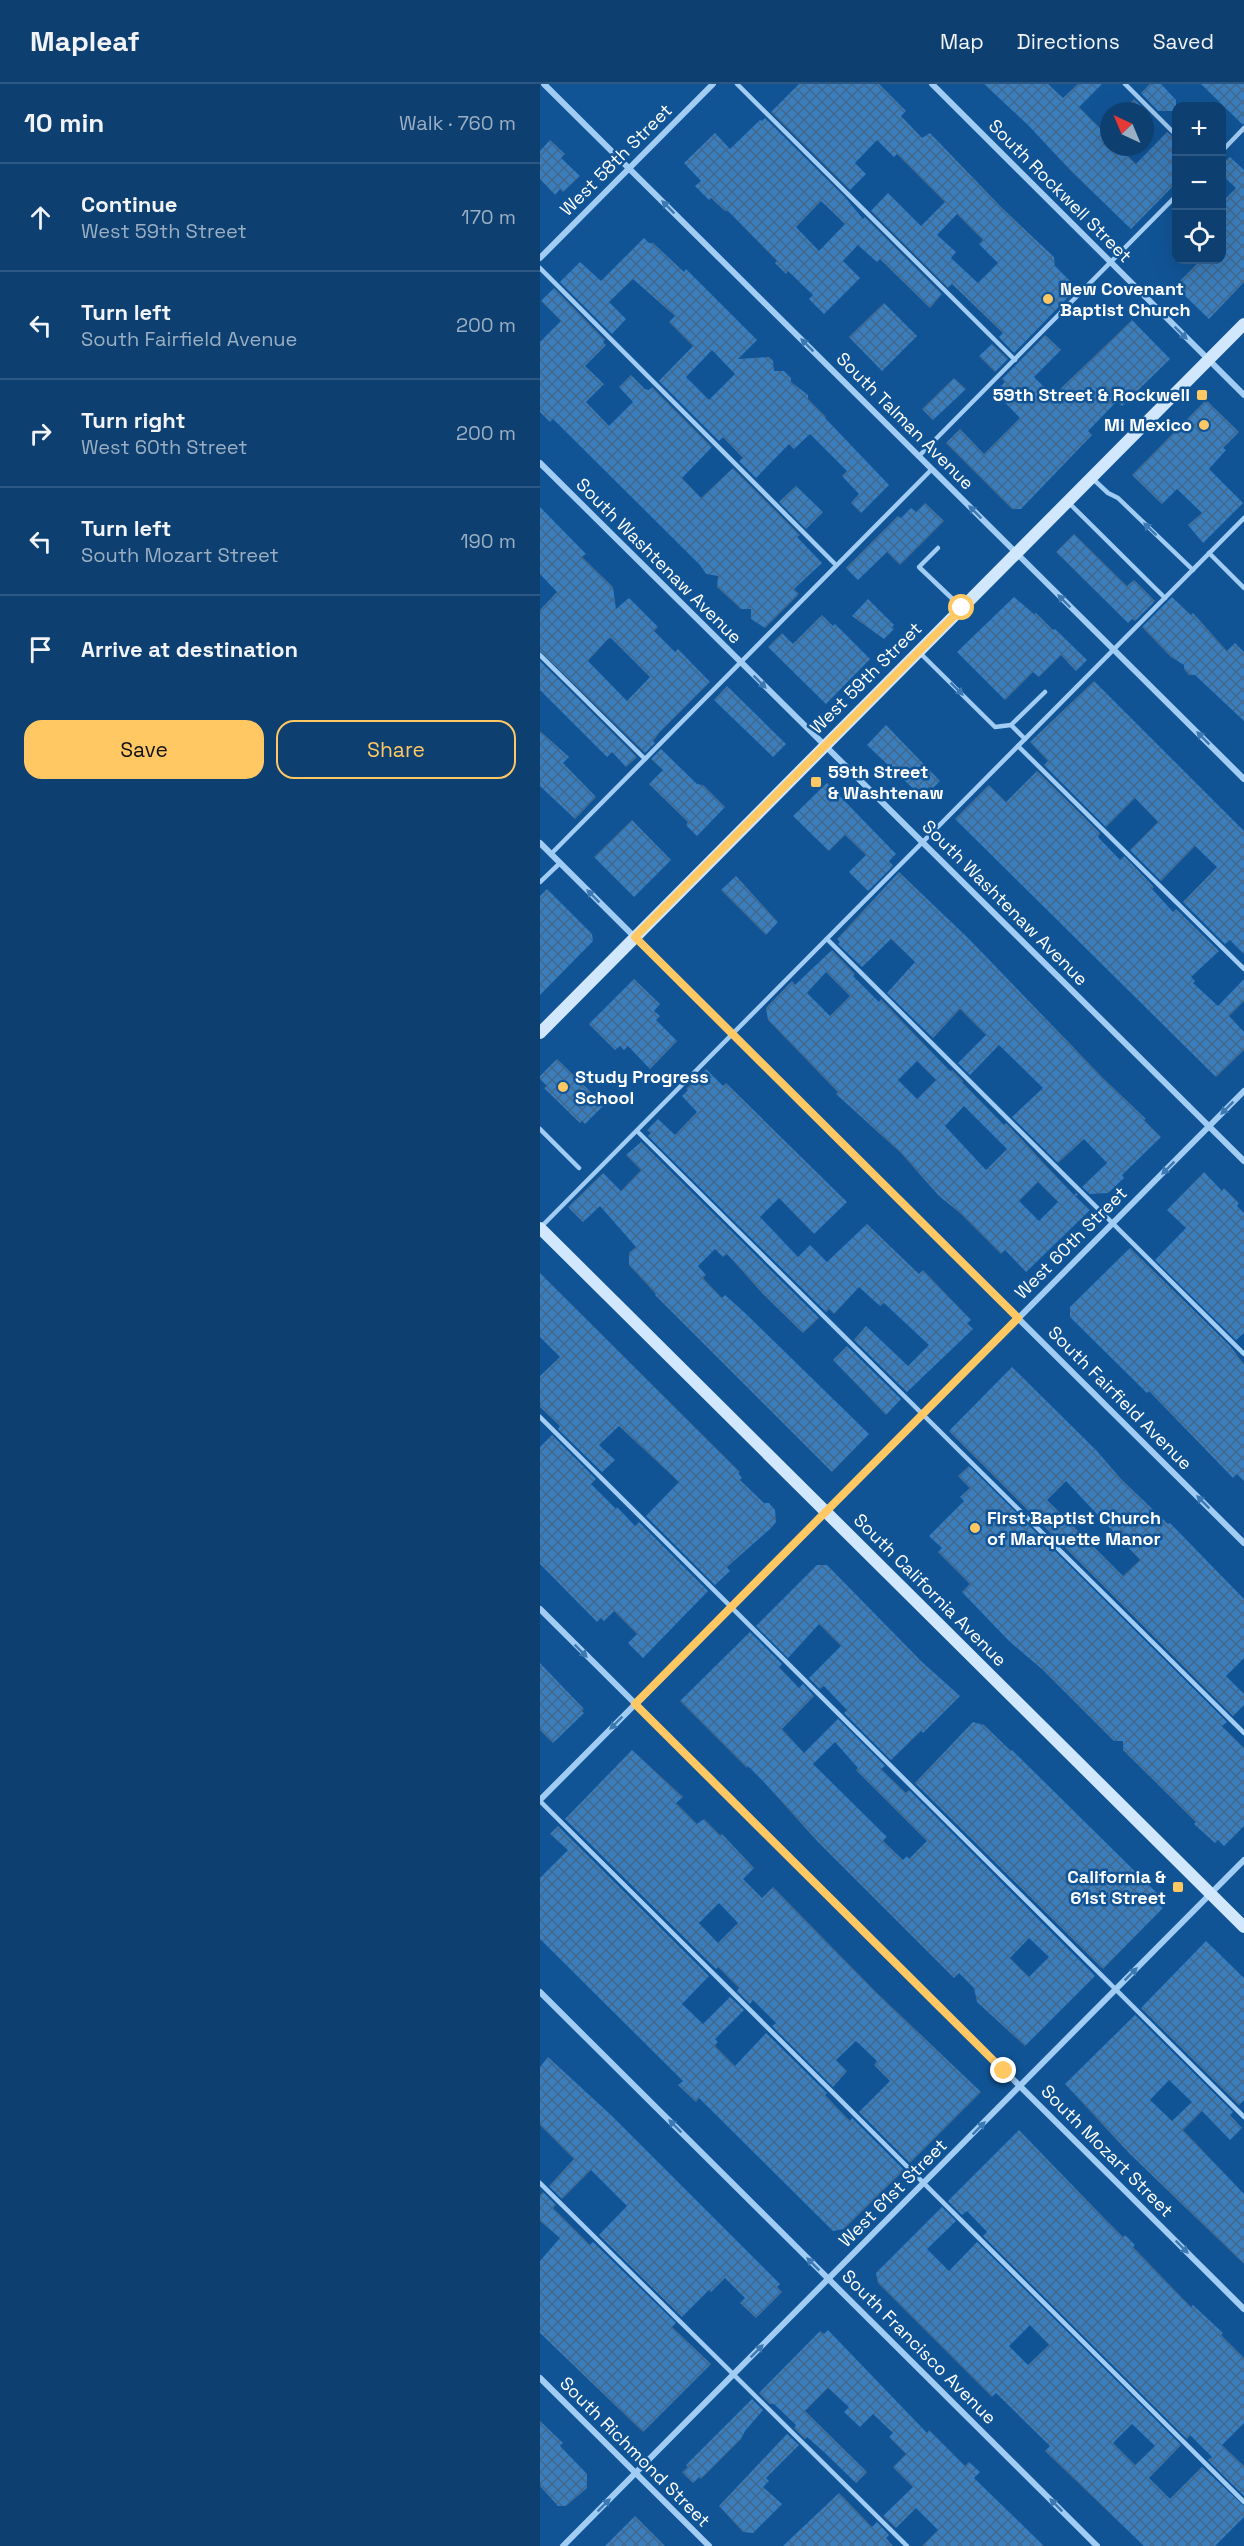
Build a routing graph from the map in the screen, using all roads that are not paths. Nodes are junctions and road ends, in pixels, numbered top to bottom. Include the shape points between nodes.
1 (544, 84) edge
2 (712, 84) edge
3 (737, 84) edge
4 (932, 84) edge
5 (1125, 84) edge
6 (1244, 128) edge
7 (1172, 131) edge
8 (1226, 146) edge
9 (629, 168) junction
10 (1172, 200) edge
11 (540, 258) edge
12 (1111, 263) junction
13 (540, 268) edge
14 (1244, 324) edge
15 (1015, 360) junction
16 (1208, 360) junction
17 (1244, 395) edge
18 (919, 456) junction
19 (540, 464) edge
20 (932, 469) junction
21 (1091, 478) junction
22 (1068, 501) junction
23 (1244, 518) edge
24 (938, 548) dead end
25 (1016, 553) junction
26 (1209, 554) junction
27 (836, 566) junction
28 (1193, 570) junction
29 (1244, 588) edge
30 (1165, 598) junction
31 (962, 608) junction
32 (1113, 650) junction
33 (918, 651) junction
34 (540, 655) edge
35 (740, 663) junction
36 (1045, 692) dead end
37 (1011, 725) junction
38 (1025, 739) junction
39 (824, 746) junction
40 (1018, 746) junction
41 (645, 759) junction
42 (1244, 779) edge
43 (540, 843) edge
44 (922, 843) junction
45 (551, 854) junction
46 (560, 863) junction
47 (540, 882) edge
48 (635, 937) junction
49 (827, 939) junction
50 (1244, 969) edge
51 (540, 1033) edge
52 (732, 1034) junction
53 (1244, 1091) edge
54 (1209, 1126) junction
55 (540, 1129) edge
56 (637, 1131) junction
57 (1244, 1161) edge
58 (579, 1168) dead end
59 (1112, 1223) junction
60 (540, 1228) edge
61 (1018, 1318) junction
62 (1244, 1354) edge
63 (923, 1414) junction
64 (540, 1418) edge
65 (826, 1512) junction
66 (1244, 1543) edge
67 (731, 1607) junction
68 (540, 1609) edge
69 (635, 1704) junction
70 (1244, 1733) edge
71 (540, 1800) edge
72 (1244, 1860) edge
73 (1210, 1894) junction
74 (1244, 1927) edge
75 (1116, 1990) junction
76 (540, 1992) edge
77 (1020, 2086) junction
78 (1244, 2117) edge
79 (540, 2184) edge
80 (923, 2184) junction
81 (828, 2279) junction
82 (1244, 2309) edge
83 (734, 2374) junction
84 (540, 2378) edge
85 (636, 2473) junction
86 (1244, 2502) edge
87 (563, 2546) edge
88 (709, 2546) edge
89 (907, 2546) edge
90 (1097, 2546) edge

1 - 9 street, South Talman Avenue
2 - 9 street, West 58th Street
3 - 15 lane
4 - 12 street, South Rockwell Street
5 - 7 lane
6 - 8 lane
9 - 11 street, West 58th Street
18 -> 9 street, South Talman Avenue
10 - 12 lane
12 - 15 lane
12 -> 16 street, South Rockwell Street
13 - 27 lane
14 - 16 street, West 59th Street
15 - 18 lane
16 - 17 street, South Rockwell Street
16 - 21 street, West 59th Street
18 - 20 street, South Talman Avenue
19 - 35 street, South Washtenaw Avenue
25 -> 20 street, South Talman Avenue
20 - 27 lane
21 - 22 street, West 59th Street
28 -> 21 lane via 1118,498
22 - 25 street, West 59th Street
22 - 30 lane
23 - 26 lane
24 - 31 lane via 919,567
25 - 31 street, West 59th Street
32 -> 25 street, South Talman Avenue
26 - 28 lane
26 - 29 lane
27 - 35 lane
28 - 30 lane
30 - 32 lane
31 - 33 street, West 59th Street
32 - 38 lane
42 -> 32 street, South Talman Avenue
33 -> 37 lane via 995,728
33 - 39 street, West 59th Street
34 - 41 lane
35 -> 39 street, South Washtenaw Avenue
35 - 41 lane
36 - 37 lane
37 - 38 lane
38 - 40 lane
39 - 44 street, South Washtenaw Avenue
39 - 48 street, West 59th Street
40 - 44 lane
40 - 50 lane
41 - 45 lane
43 - 45 street, South Fairfield Avenue
44 - 49 lane
44 - 54 street, South Washtenaw Avenue
45 - 46 street, South Fairfield Avenue
46 - 47 lane
48 -> 46 street, South Fairfield Avenue
48 - 51 street, West 59th Street
48 - 52 street, South Fairfield Avenue
49 - 52 lane
49 - 59 lane
52 - 56 lane
52 - 61 street, South Fairfield Avenue
53 -> 54 street, West 60th Street
54 - 57 street, South Washtenaw Avenue
54 -> 59 street, West 60th Street
55 - 58 lane
56 - 60 lane
56 - 63 lane
59 - 61 street, West 60th Street
59 - 62 lane
60 - 65 street, South California Avenue
61 - 63 street, West 60th Street
66 -> 61 street, South Fairfield Avenue
63 - 65 street, West 60th Street
63 - 70 lane
64 - 67 lane
65 - 67 street, West 60th Street
65 - 73 street, South California Avenue
67 - 69 street, West 60th Street
67 - 75 lane
68 -> 69 street, South Mozart Street
69 -> 71 street, West 60th Street
69 - 77 street, South Mozart Street
71 - 80 lane
72 - 73 street, West 61st Street
73 - 74 street, South California Avenue
75 -> 73 street, West 61st Street
75 - 77 street, West 61st Street
75 - 78 lane
81 -> 76 street, South Francisco Avenue
80 -> 77 street, West 61st Street
77 -> 82 street, South Mozart Street
79 - 83 lane
80 - 81 street, West 61st Street
80 - 86 lane
83 -> 81 street, West 61st Street
90 -> 81 street, South Francisco Avenue
83 - 85 street, West 61st Street
83 - 89 lane
84 - 85 street, South Richmond Street
87 -> 85 street, West 61st Street
85 - 88 street, South Richmond Street

